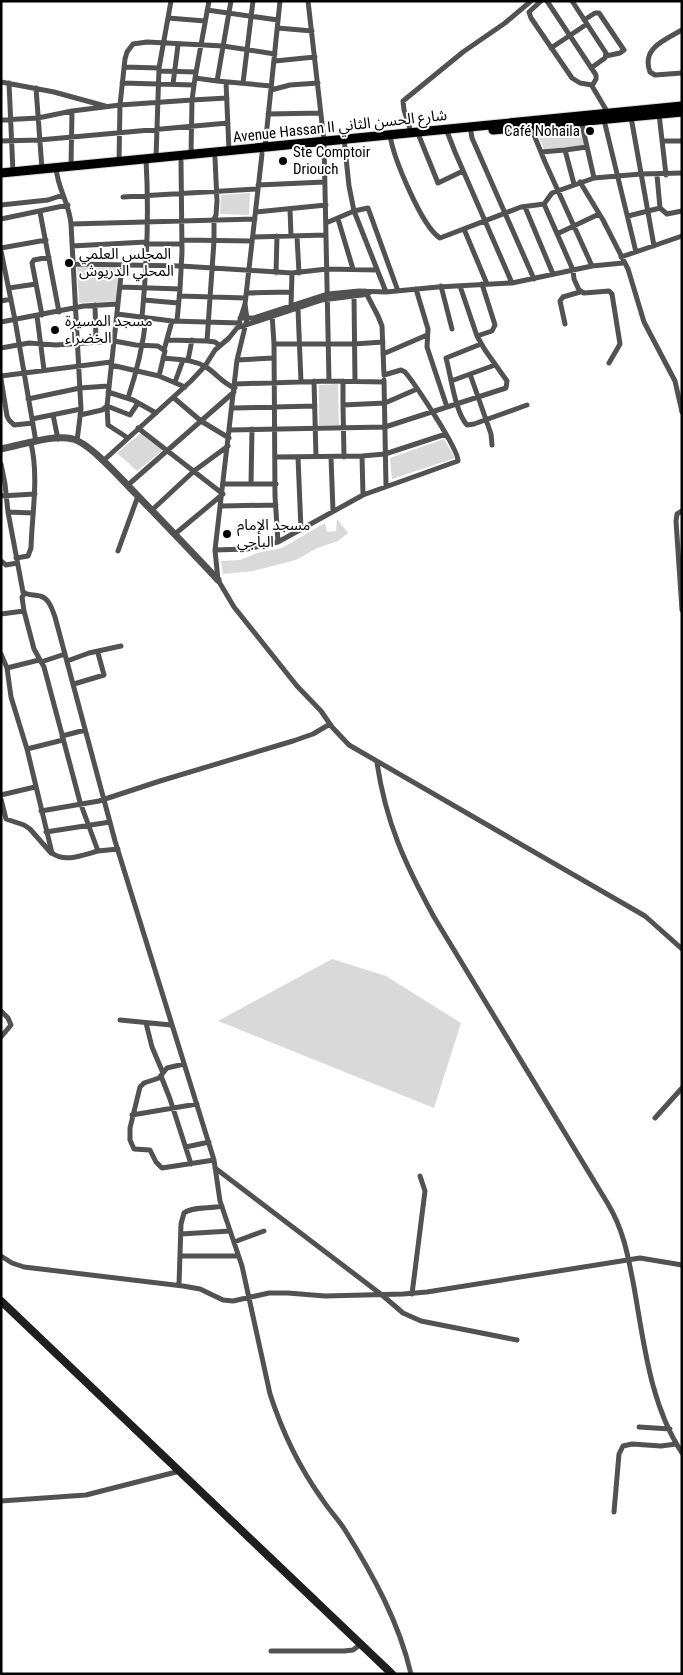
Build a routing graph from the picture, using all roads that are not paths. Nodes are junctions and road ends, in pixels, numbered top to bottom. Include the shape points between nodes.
1 (171, 1) edge
2 (209, 1) edge
3 (231, 1) edge
4 (253, 1) edge
5 (280, 1) edge
6 (308, 1) edge
7 (530, 1) edge
8 (541, 1) edge
9 (547, 1) edge
10 (572, 1) edge
11 (207, 10) junction
12 (229, 12) junction
13 (251, 16) junction
14 (168, 18) junction
15 (278, 20) junction
16 (205, 21) junction
17 (585, 22) junction
18 (278, 28) junction
19 (682, 30) edge
20 (312, 31) junction
21 (570, 35) junction
22 (163, 43) junction
23 (178, 45) junction
24 (200, 45) junction
25 (223, 46) junction
26 (550, 48) junction
27 (247, 49) junction
28 (275, 54) junction
29 (606, 56) junction
30 (315, 57) junction
31 (275, 61) junction
32 (124, 66) junction
33 (591, 68) junction
34 (159, 69) junction
35 (174, 70) junction
36 (196, 72) junction
37 (682, 72) edge
38 (195, 78) junction
39 (217, 81) junction
40 (1, 82) edge
41 (226, 82) junction
42 (9, 83) junction
43 (122, 83) junction
44 (243, 83) junction
45 (318, 83) junction
46 (158, 84) junction
47 (173, 84) junction
48 (194, 85) junction
49 (592, 85) junction
50 (36, 88) junction
51 (271, 88) junction
52 (227, 98) junction
53 (192, 100) junction
54 (158, 102) junction
55 (120, 105) junction
56 (682, 106) edge
57 (108, 107) junction
58 (72, 111) junction
59 (682, 112) edge
60 (321, 113) junction
61 (268, 114) junction
62 (659, 114) junction
63 (606, 116) junction
64 (631, 117) junction
65 (38, 118) junction
66 (12, 119) junction
67 (580, 119) junction
68 (1, 120) edge
69 (228, 123) junction
70 (530, 124) junction
71 (192, 125) junction
72 (157, 128) junction
73 (470, 129) junction
74 (447, 131) junction
75 (119, 132) junction
76 (415, 134) junction
77 (72, 137) junction
78 (390, 137) junction
79 (12, 140) junction
80 (39, 140) junction
81 (1, 141) edge
82 (344, 141) junction
83 (662, 141) junction
84 (682, 141) edge
85 (324, 144) junction
86 (587, 148) junction
87 (565, 150) junction
88 (263, 151) junction
89 (228, 152) junction
90 (541, 152) junction
91 (190, 155) junction
92 (156, 158) junction
93 (215, 158) junction
94 (181, 160) junction
95 (146, 161) junction
96 (118, 162) junction
97 (71, 166) junction
98 (42, 169) junction
99 (56, 170) junction
100 (463, 170) junction
101 (13, 172) junction
102 (1, 173) edge
103 (641, 174) junction
104 (682, 174) edge
105 (657, 175) junction
106 (666, 175) junction
107 (617, 176) junction
108 (1, 178) edge
109 (594, 178) junction
110 (325, 182) junction
111 (577, 184) junction
112 (258, 187) junction
113 (216, 191) junction
114 (558, 191) junction
115 (181, 194) junction
116 (63, 195) junction
117 (147, 196) junction
118 (124, 197) dead end
119 (544, 204) junction
120 (1, 205) edge
121 (68, 205) junction
122 (326, 205) junction
123 (525, 207) junction
124 (660, 208) junction
125 (290, 209) junction
126 (354, 211) junction
127 (648, 211) junction
128 (682, 211) edge
129 (40, 212) junction
130 (256, 212) junction
131 (505, 213) junction
132 (599, 214) junction
133 (628, 216) junction
134 (1, 219) edge
135 (214, 219) junction
136 (255, 219) junction
137 (338, 219) junction
138 (147, 221) junction
139 (182, 221) junction
140 (486, 221) junction
141 (326, 223) junction
142 (71, 224) junction
143 (574, 226) junction
144 (464, 229) junction
145 (557, 234) junction
146 (326, 235) junction
147 (277, 236) junction
148 (294, 236) junction
149 (682, 236) edge
150 (252, 239) junction
151 (46, 240) junction
152 (214, 241) junction
153 (182, 242) junction
154 (146, 243) junction
155 (72, 246) junction
156 (654, 246) junction
157 (1, 249) edge
158 (636, 252) junction
159 (49, 257) junction
160 (620, 257) junction
161 (623, 263) junction
162 (74, 264) junction
163 (122, 266) junction
164 (146, 266) junction
165 (181, 266) junction
166 (592, 266) junction
167 (212, 268) junction
168 (352, 268) junction
169 (327, 269) junction
170 (376, 270) junction
171 (573, 270) junction
172 (249, 271) junction
173 (299, 272) junction
174 (276, 273) junction
175 (292, 273) junction
176 (4, 274) edge
177 (553, 274) junction
178 (534, 279) junction
179 (512, 283) junction
180 (36, 284) junction
181 (485, 284) junction
182 (441, 286) junction
183 (460, 286) junction
184 (120, 287) junction
185 (145, 287) junction
186 (9, 288) junction
187 (180, 289) junction
188 (416, 289) junction
189 (398, 291) junction
190 (291, 292) junction
191 (386, 292) junction
192 (580, 292) junction
193 (365, 293) junction
194 (180, 296) junction
195 (328, 296) junction
196 (354, 296) junction
197 (209, 297) junction
198 (246, 298) junction
199 (11, 299) junction
200 (144, 300) junction
201 (1, 301) edge
202 (178, 303) junction
203 (118, 304) junction
204 (95, 305) junction
205 (291, 306) junction
206 (76, 308) junction
207 (298, 309) junction
208 (59, 312) junction
209 (116, 314) junction
210 (272, 314) junction
211 (39, 316) junction
212 (144, 318) junction
213 (247, 319) junction
214 (15, 320) junction
215 (174, 321) junction
216 (207, 321) junction
217 (1, 322) edge
218 (242, 323) junction
219 (565, 324) dead end
220 (452, 329) dead end
221 (427, 335) junction
222 (477, 336) junction
223 (167, 340) junction
224 (192, 340) junction
225 (114, 341) junction
226 (207, 341) junction
227 (96, 342) junction
228 (383, 342) junction
229 (19, 344) junction
230 (41, 344) junction
231 (77, 344) junction
232 (274, 344) junction
233 (300, 344) junction
234 (329, 344) junction
235 (354, 344) junction
236 (482, 344) junction
237 (143, 346) junction
238 (219, 346) junction
239 (1, 348) edge
240 (164, 350) junction
241 (383, 354) junction
242 (163, 358) junction
243 (274, 358) junction
244 (185, 360) junction
245 (237, 360) junction
246 (609, 363) dead end
247 (111, 364) junction
248 (495, 365) junction
249 (205, 366) junction
250 (78, 367) junction
251 (44, 370) junction
252 (137, 371) junction
253 (24, 372) junction
254 (470, 374) junction
255 (384, 375) junction
256 (159, 376) junction
257 (1, 378) edge
258 (329, 380) junction
259 (314, 381) junction
260 (343, 381) junction
261 (355, 381) junction
262 (451, 381) junction
263 (175, 382) junction
264 (301, 382) junction
265 (384, 382) junction
266 (274, 383) junction
267 (108, 386) junction
268 (185, 387) junction
269 (80, 388) junction
270 (235, 388) junction
271 (417, 389) junction
272 (108, 392) junction
273 (478, 397) junction
274 (128, 398) junction
275 (174, 398) junction
276 (28, 399) junction
277 (138, 403) junction
278 (385, 403) junction
279 (458, 403) junction
280 (343, 405) junction
281 (527, 405) dead end
282 (107, 406) junction
283 (315, 406) junction
284 (274, 407) junction
285 (447, 407) junction
286 (233, 408) junction
287 (80, 412) junction
288 (431, 412) junction
289 (682, 412) edge
290 (156, 413) junction
291 (53, 414) junction
292 (486, 420) junction
293 (32, 421) junction
294 (202, 421) junction
295 (385, 427) junction
296 (138, 428) junction
297 (252, 429) junction
298 (276, 429) junction
299 (315, 429) junction
300 (344, 429) junction
301 (230, 430) junction
302 (446, 434) junction
303 (58, 438) junction
304 (128, 438) junction
305 (229, 438) junction
306 (77, 441) junction
307 (34, 442) junction
308 (228, 446) junction
309 (492, 446) dead end
310 (1, 449) edge
311 (167, 451) junction
312 (385, 454) junction
313 (362, 456) junction
314 (275, 457) junction
315 (298, 457) junction
316 (316, 457) junction
317 (331, 457) junction
318 (344, 457) junction
319 (102, 461) junction
320 (1, 464) edge
321 (194, 471) junction
322 (223, 484) junction
323 (251, 484) junction
324 (276, 484) junction
325 (128, 485) junction
326 (386, 486) junction
327 (35, 494) junction
328 (223, 494) junction
329 (4, 495) edge
330 (363, 495) junction
331 (138, 496) junction
332 (276, 505) junction
333 (222, 506) junction
334 (152, 510) junction
335 (682, 510) edge
336 (333, 511) junction
337 (8, 512) junction
338 (33, 513) junction
339 (301, 530) junction
340 (175, 534) junction
341 (278, 542) junction
342 (216, 550) junction
343 (118, 551) dead end
344 (17, 560) junction
345 (1, 561) edge
346 (218, 580) junction
347 (25, 593) junction
348 (682, 610) edge
349 (24, 611) junction
350 (1, 614) edge
351 (122, 646) dead end
352 (98, 652) junction
353 (1, 654) edge
354 (65, 654) junction
355 (40, 661) junction
356 (67, 661) junction
357 (7, 668) junction
358 (74, 684) junction
359 (330, 724) junction
360 (85, 730) junction
361 (63, 738) junction
362 (27, 750) junction
363 (377, 763) junction
364 (35, 787) junction
365 (1, 795) edge
366 (1, 799) edge
367 (104, 800) junction
368 (81, 805) junction
369 (41, 812) junction
370 (110, 822) junction
371 (88, 825) junction
372 (46, 832) junction
373 (118, 849) junction
374 (98, 851) junction
375 (52, 853) junction
376 (682, 949) edge
377 (1, 1011) edge
378 (120, 1020) dead end
379 (146, 1023) junction
380 (172, 1025) junction
381 (1, 1037) edge
382 (184, 1064) junction
383 (162, 1074) junction
384 (682, 1088) edge
385 (198, 1104) junction
386 (173, 1109) junction
387 (132, 1115) junction
388 (655, 1118) dead end
389 (209, 1142) junction
390 (186, 1147) junction
391 (214, 1160) junction
392 (191, 1164) junction
393 (215, 1168) junction
394 (420, 1176) dead end
395 (222, 1206) junction
396 (230, 1231) junction
397 (264, 1232) dead end
398 (181, 1234) junction
399 (234, 1242) junction
400 (1, 1256) edge
401 (180, 1256) junction
402 (238, 1256) junction
403 (628, 1259) junction
404 (682, 1265) edge
405 (178, 1286) junction
406 (412, 1294) junction
407 (382, 1295) junction
408 (249, 1296) junction
409 (1, 1301) edge
410 (517, 1340) dead end
411 (639, 1427) dead end
412 (670, 1430) junction
413 (676, 1444) junction
414 (682, 1453) edge
415 (180, 1471) junction
416 (1, 1502) edge
417 (614, 1512) dead end
418 (361, 1644) junction
419 (271, 1651) dead end
420 (392, 1674) edge
421 (412, 1674) edge

1 - 14 street
2 - 11 street
3 - 12 street
4 - 13 street
5 - 15 street
6 - 20 street
7 - 76 street via 403,101
8 - 26 street via 529,12
9 - 21 street
10 - 17 street
11 - 12 street
11 - 16 street
12 - 13 street
12 - 25 street
13 - 15 street
13 - 27 street
14 - 16 street
14 - 22 street
15 - 18 street
16 - 24 street
17 - 21 street
17 - 29 street via 604,48
17 - 29 street via 599,13 624,50
18 - 20 street
18 - 28 street
19 - 37 street via 654,47 648,62 650,72 655,75
20 - 30 street
21 - 26 street
21 - 33 street
22 - 23 street
22 - 32 street via 133,44 127,52
22 - 34 street
23 - 24 street
23 - 35 street
24 - 25 street
24 - 36 street
25 - 27 street
25 - 39 street
26 - 49 street via 574,80
27 - 28 street
27 - 44 street
28 - 31 street
29 - 33 street
30 - 31 street
30 - 45 street
31 - 51 street
32 - 34 street
32 - 43 street
33 - 49 street via 596,76
34 - 35 street
34 - 46 street
35 - 36 street
35 - 47 street
36 - 38 street
38 - 39 street
38 - 48 street
39 - 41 street
40 - 42 street
41 - 44 street
41 - 52 street
42 - 50 street
42 - 66 street
43 - 46 street
43 - 55 street
44 - 51 street
45 - 51 street
45 - 60 street
46 - 47 street
46 - 54 street
47 - 48 street
48 - 53 street
49 - 63 street
50 - 57 street
50 - 65 street
51 - 61 street
52 - 53 street
52 - 69 street
53 - 54 street
53 - 71 street
54 - 55 street
54 - 72 street
55 - 57 street
55 - 75 street
56 - 63 main road, Avenue Hassan II شارع الحسن الثاني
57 - 58 street
58 - 65 street
58 - 77 street
59 - 62 main road, Avenue Hassan II شارع الحسن الثاني
60 - 61 street
60 - 85 street
61 - 88 street
62 - 64 main road, Avenue Hassan II شارع الحسن الثاني
62 - 83 street
63 - 64 main road, Avenue Hassan II شارع الحسن الثاني
63 - 67 main road, Avenue Hassan II شارع الحسن الثاني
63 - 107 street
64 - 103 street
65 - 66 street
65 - 80 street
66 - 68 street
66 - 79 street
67 - 70 main road, Avenue Hassan II شارع الحسن الثاني
67 - 86 street
69 - 71 street
69 - 89 street
70 - 73 main road, Avenue Hassan II شارع الحسن الثاني
70 - 90 street
71 - 72 street
71 - 91 street
72 - 75 street
72 - 92 street
73 - 74 main road, Avenue Hassan II شارع الحسن الثاني
73 - 131 street
74 - 76 main road, Avenue Hassan II شارع الحسن الثاني
74 - 100 street
75 - 77 street
75 - 96 street
76 - 78 main road, Avenue Hassan II شارع الحسن الثاني
76 - 100 street via 438,183
77 - 80 street
77 - 97 street
78 - 82 main road, Avenue Hassan II شارع الحسن الثاني
78 - 144 street via 411,193 432,231 442,238
79 - 80 street
79 - 81 street
79 - 101 street
80 - 98 street
82 - 85 main road, Avenue Hassan II شارع الحسن الثاني
82 - 126 street
83 - 84 street
83 - 106 street
85 - 88 main road, Avenue Hassan II شارع الحسن الثاني
85 - 110 street
86 - 87 street
86 - 109 street
87 - 90 street
87 - 111 street
88 - 89 main road, Avenue Hassan II شارع الحسن الثاني
88 - 93 main road, Avenue Hassan II شارع الحسن الثاني
88 - 112 street
89 - 91 main road, Avenue Hassan II شارع الحسن الثاني
90 - 114 street
91 - 92 main road, Avenue Hassan II شارع الحسن الثاني
92 - 95 main road, Avenue Hassan II شارع الحسن الثاني
93 - 94 main road, Avenue Hassan II شارع الحسن الثاني
93 - 113 street
94 - 95 main road, Avenue Hassan II شارع الحسن الثاني
94 - 115 street
95 - 96 main road, Avenue Hassan II شارع الحسن الثاني
95 - 99 main road, Avenue Hassan II شارع الحسن الثاني
95 - 117 street
96 - 97 main road, Avenue Hassan II شارع الحسن الثاني
97 - 99 main road, Avenue Hassan II شارع الحسن الثاني
98 - 99 main road, Avenue Hassan II شارع الحسن الثاني
98 - 101 main road, Avenue Hassan II شارع الحسن الثاني
99 - 108 main road, Avenue Hassan II شارع الحسن الثاني
99 - 116 street
100 - 140 street
101 - 102 main road, Avenue Hassan II شارع الحسن الثاني
103 - 105 street
103 - 107 street
103 - 127 street
104 - 106 street
105 - 106 street
105 - 124 street
107 - 109 street
107 - 133 street
109 - 111 street
110 - 112 street
110 - 122 street
111 - 114 street
111 - 132 street
112 - 113 street
112 - 130 street
113 - 115 street
113 - 135 street
114 - 119 street via 550,195
114 - 143 street
115 - 117 street
115 - 139 street
116 - 120 street
116 - 121 street
117 - 118 street
117 - 138 street
119 - 123 street
119 - 145 street
121 - 129 street
121 - 142 street
122 - 125 street
122 - 141 street
123 - 131 street
123 - 177 street
124 - 127 street
124 - 128 street via 667,214
125 - 130 street
125 - 148 street
126 - 137 street
126 - 170 street
126 - 189 street via 368,208
127 - 133 street
127 - 156 street
129 - 134 street
129 - 151 street
130 - 136 street
131 - 140 street
131 - 178 street
132 - 143 street
132 - 160 street
133 - 158 street
135 - 136 street
135 - 139 street
135 - 152 street
136 - 150 street
137 - 141 street
137 - 168 street
138 - 139 street
138 - 142 street
138 - 154 street
139 - 153 street
140 - 144 street
140 - 179 street
141 - 146 street
142 - 155 street
143 - 145 street
143 - 166 street
144 - 181 street
145 - 171 street
146 - 148 street
146 - 169 street
147 - 148 street
147 - 150 street
147 - 174 street
148 - 173 street
149 - 156 street
150 - 152 street
150 - 172 street
151 - 157 street
151 - 159 street
152 - 153 street
152 - 167 street
153 - 154 street
153 - 165 street
154 - 155 street
154 - 164 street
155 - 162 street
156 - 158 street
157 - 176 street
158 - 160 street
159 - 180 street via 33,262
159 - 208 street
160 - 161 street
161 - 166 street
161 - 289 street via 644,322 675,381
162 - 163 street
162 - 206 street
163 - 164 street
163 - 184 street
164 - 165 street
164 - 185 street
165 - 167 street
165 - 187 street
166 - 171 street
167 - 172 street
167 - 197 street
168 - 169 street
168 - 170 street
169 - 173 street
169 - 195 street
170 - 191 street
171 - 177 street
171 - 192 street
172 - 174 street
172 - 198 street
173 - 175 street
174 - 175 street
175 - 190 street
176 - 186 street
177 - 178 street
178 - 179 street
179 - 181 street
180 - 186 street
180 - 211 street
181 - 183 street
181 - 222 street via 495,325 492,331
182 - 183 street
182 - 188 street
182 - 220 street
183 - 222 street
184 - 185 street
184 - 203 street
185 - 187 street
185 - 200 street
186 - 199 street
187 - 194 street
188 - 189 street
188 - 221 street
189 - 191 street
190 - 198 street
190 - 205 street
191 - 193 street
192 - 219 street via 560,301
192 - 246 street via 609,291 612,294 620,344
193 - 195 street
193 - 196 street
193 - 228 street via 380,320
194 - 197 street
194 - 202 street
195 - 196 street
195 - 205 street
195 - 207 street
195 - 234 street
196 - 235 street
197 - 198 street
197 - 216 street
198 - 213 street
198 - 218 street
199 - 201 street
199 - 214 street
200 - 202 street
200 - 212 street
202 - 215 street
203 - 204 street
203 - 209 street
204 - 206 street
204 - 227 street
205 - 210 street
206 - 208 street
206 - 231 street
207 - 210 street
207 - 233 street
208 - 211 street
209 - 212 street
209 - 225 street
210 - 213 street
210 - 218 street
210 - 232 street
211 - 214 street
211 - 230 street
212 - 215 street
212 - 237 street
213 - 218 street
214 - 217 street
214 - 229 street
215 - 216 street
215 - 223 street
216 - 218 street
216 - 226 street
218 - 238 street
218 - 245 street via 244,335
221 - 241 street
221 - 285 street via 427,347
222 - 236 street
223 - 224 street
223 - 240 street
224 - 226 street
224 - 244 street
225 - 227 street
225 - 237 street
225 - 247 street
226 - 238 street
227 - 231 street
228 - 235 street
228 - 241 street
229 - 230 street
229 - 239 street
229 - 253 street
230 - 231 street
230 - 251 street
231 - 250 street
232 - 233 street
232 - 243 street
233 - 234 street
233 - 264 street
234 - 235 street
234 - 258 street
235 - 261 street
236 - 248 street
236 - 262 street via 446,358
237 - 240 street via 154,345
237 - 252 street
238 - 249 street
240 - 242 street
241 - 255 street
242 - 244 street
242 - 256 street
243 - 245 street
243 - 266 street
244 - 249 street
244 - 263 street
245 - 270 street
247 - 250 street
247 - 252 street
247 - 267 street
248 - 254 street
248 - 273 street via 507,386
249 - 268 street
249 - 270 street
250 - 251 street
250 - 269 street
251 - 253 street
252 - 256 street
252 - 274 street
253 - 257 street
253 - 276 street
254 - 262 street
254 - 273 street
255 - 265 street
255 - 271 street via 404,371
256 - 263 street
257 - 293 street via 9,420 14,425
258 - 259 street
258 - 260 street
259 - 264 street
259 - 283 street
260 - 261 street
260 - 280 street
261 - 265 street
262 - 279 street
263 - 268 street
264 - 266 street
265 - 278 street
266 - 270 street
266 - 284 street
267 - 269 street
267 - 272 street
268 - 275 street
269 - 276 street
269 - 287 street
270 - 286 street
270 - 294 street
271 - 278 street
271 - 288 street
272 - 274 street
272 - 282 street
273 - 279 street
273 - 292 street
274 - 277 street
275 - 290 street
275 - 294 street
276 - 293 street
277 - 282 street via 130,415
277 - 290 street
278 - 280 street
278 - 295 street
279 - 285 street
279 - 292 street via 467,425
280 - 300 street
281 - 292 street
282 - 287 street via 102,410
282 - 304 street via 108,425
283 - 284 street
283 - 299 street
284 - 286 street
284 - 298 street
285 - 288 street
286 - 301 street
287 - 291 street
287 - 306 street
288 - 295 street
288 - 302 street
290 - 296 street
291 - 293 street
291 - 303 street
292 - 309 street
293 - 307 street
294 - 305 street
294 - 311 street
295 - 300 street
295 - 312 street
296 - 304 street
296 - 311 street
297 - 298 street
297 - 301 street
297 - 323 street
298 - 299 street
298 - 314 street
299 - 300 street
299 - 316 street
300 - 318 street
301 - 305 street
302 - 312 street
302 - 326 street via 458,461
303 - 306 street
303 - 307 street
304 - 319 street
305 - 308 street
306 - 319 street
307 - 310 street
307 - 327 street
308 - 321 street
308 - 322 street
311 - 321 street
311 - 325 street
312 - 313 street
312 - 326 street
313 - 318 street
313 - 330 street
314 - 315 street
314 - 324 street
315 - 316 street
315 - 339 street
316 - 317 street
317 - 318 street
317 - 336 street
319 - 325 street
320 - 329 street
321 - 328 street
321 - 334 street
322 - 323 street
322 - 328 street
323 - 324 street
324 - 332 street
325 - 331 street
326 - 330 street
327 - 329 street
327 - 338 street
328 - 333 street
328 - 340 street
329 - 337 street
330 - 336 street
331 - 334 street
331 - 343 street
332 - 333 street
332 - 341 street
333 - 342 street
334 - 340 street
335 - 348 street via 677,518 676,536
336 - 339 street
337 - 338 street
337 - 344 street
338 - 344 street via 30,555
339 - 341 street
340 - 346 street
341 - 342 street via 247,549
342 - 346 street
344 - 345 street via 5,565
344 - 347 street
346 - 359 street via 241,616
347 - 349 street via 22,597
347 - 354 street via 39,595 46,600 55,617
349 - 350 street
349 - 355 street
351 - 352 street
352 - 356 street
352 - 358 street via 104,675
353 - 357 street
354 - 355 street
354 - 356 street
355 - 357 street
355 - 361 street
356 - 358 street
357 - 362 street via 11,697
358 - 360 street
359 - 363 street via 349,745
359 - 367 street via 293,741
360 - 361 street
360 - 367 street
361 - 362 street
361 - 368 street
362 - 364 street
363 - 376 street via 645,916
363 - 403 street via 387,812 408,869 616,1216
364 - 365 street
364 - 369 street
366 - 375 street via 6,819 30,829
367 - 368 street
367 - 370 street
368 - 369 street
368 - 371 street
369 - 372 street
370 - 371 street
370 - 373 street
371 - 372 street
371 - 374 street
372 - 375 street
373 - 374 street
373 - 380 street
374 - 375 street via 60,858
377 - 381 street via 12,1025
378 - 379 street
379 - 380 street
379 - 383 street
380 - 382 street
382 - 383 street via 170,1066
382 - 385 street
383 - 386 street
383 - 387 street via 140,1087
384 - 388 street
385 - 386 street
385 - 389 street
386 - 387 street
386 - 390 street
387 - 392 street via 130,1144 134,1149 150,1150 160,1167
389 - 390 street
389 - 391 street
390 - 392 street
391 - 392 street
391 - 393 street
393 - 395 street
393 - 407 street
394 - 406 street via 424,1191
395 - 396 street
395 - 398 street via 186,1211
396 - 398 street
396 - 399 street
397 - 399 street
398 - 401 street
399 - 402 street
400 - 405 street via 24,1267
401 - 402 street
401 - 405 street
402 - 408 street
403 - 404 street via 652,1259
403 - 406 street
403 - 412 street via 655,1395
405 - 408 street via 200,1289 228,1301
406 - 407 street
407 - 408 street via 325,1296 277,1292
407 - 410 street via 403,1313 421,1322
408 - 421 street via 270,1394 283,1430 381,1594 400,1633
409 - 415 main road
411 - 412 street
412 - 413 street
413 - 414 street
413 - 417 street via 623,1446 619,1454
415 - 416 street via 100,1493
415 - 418 main road
418 - 419 street via 344,1652
418 - 420 main road

